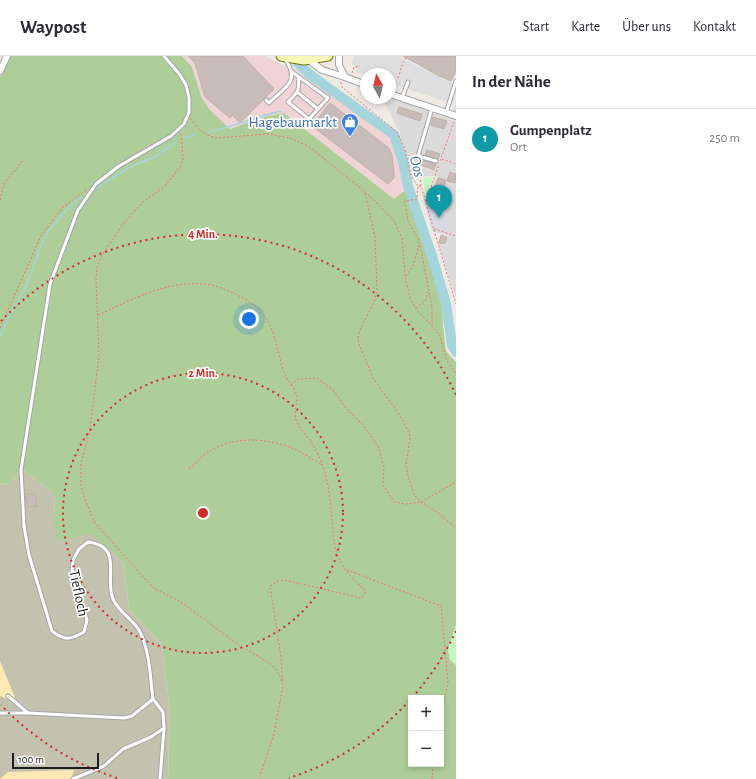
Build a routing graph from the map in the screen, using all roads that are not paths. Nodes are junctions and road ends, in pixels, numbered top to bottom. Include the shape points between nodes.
1 (7, 56) edge
2 (164, 56) edge
3 (283, 56) edge
4 (325, 56) edge
5 (339, 56) edge
6 (309, 59) edge
7 (0, 71) edge
8 (292, 72) junction
9 (298, 76) junction
10 (342, 76) junction
11 (456, 81) edge
12 (408, 82) dead end
13 (360, 84) edge
14 (297, 92) junction
15 (396, 96) edge
16 (402, 98) junction
17 (266, 100) dead end
18 (318, 108) junction
19 (432, 108) junction
20 (446, 113) junction
21 (456, 116) edge
22 (436, 161) dead end
23 (8, 696) dead end
24 (154, 699) junction
25 (0, 713) edge
26 (28, 713) junction
27 (164, 728) junction
28 (73, 779) edge
29 (160, 779) edge

1 - 7 street
2 - 24 lane, Tiefloch via 186,85 189,112 184,124 171,136 119,166 96,184 78,210 50,284 20,470 29,555 52,631 61,638 72,639 84,632 87,620 72,574 73,560 79,549 88,542 105,547 110,555 112,597 138,629 146,645
3 - 6 street
3 - 8 lane
4 - 6 street
5 - 10 street
6 - 10 street via 322,70
8 - 9 lane
8 - 17 lane via 291,82 269,103
9 - 14 lane via 300,87
9 - 18 lane via 328,98
10 - 13 street
11 - 20 lane
12 - 16 lane
14 - 18 lane
14 - 18 lane via 288,102 309,119
15 - 16 street
16 - 19 street
19 - 20 street
19 - 22 lane via 418,156
20 - 21 street
23 - 26 lane
24 - 26 lane via 132,716 124,718
24 - 27 lane, Tiefloch via 163,712
25 - 26 lane
27 - 28 lane via 151,737 123,749 104,766
27 - 29 lane, Tiefloch

